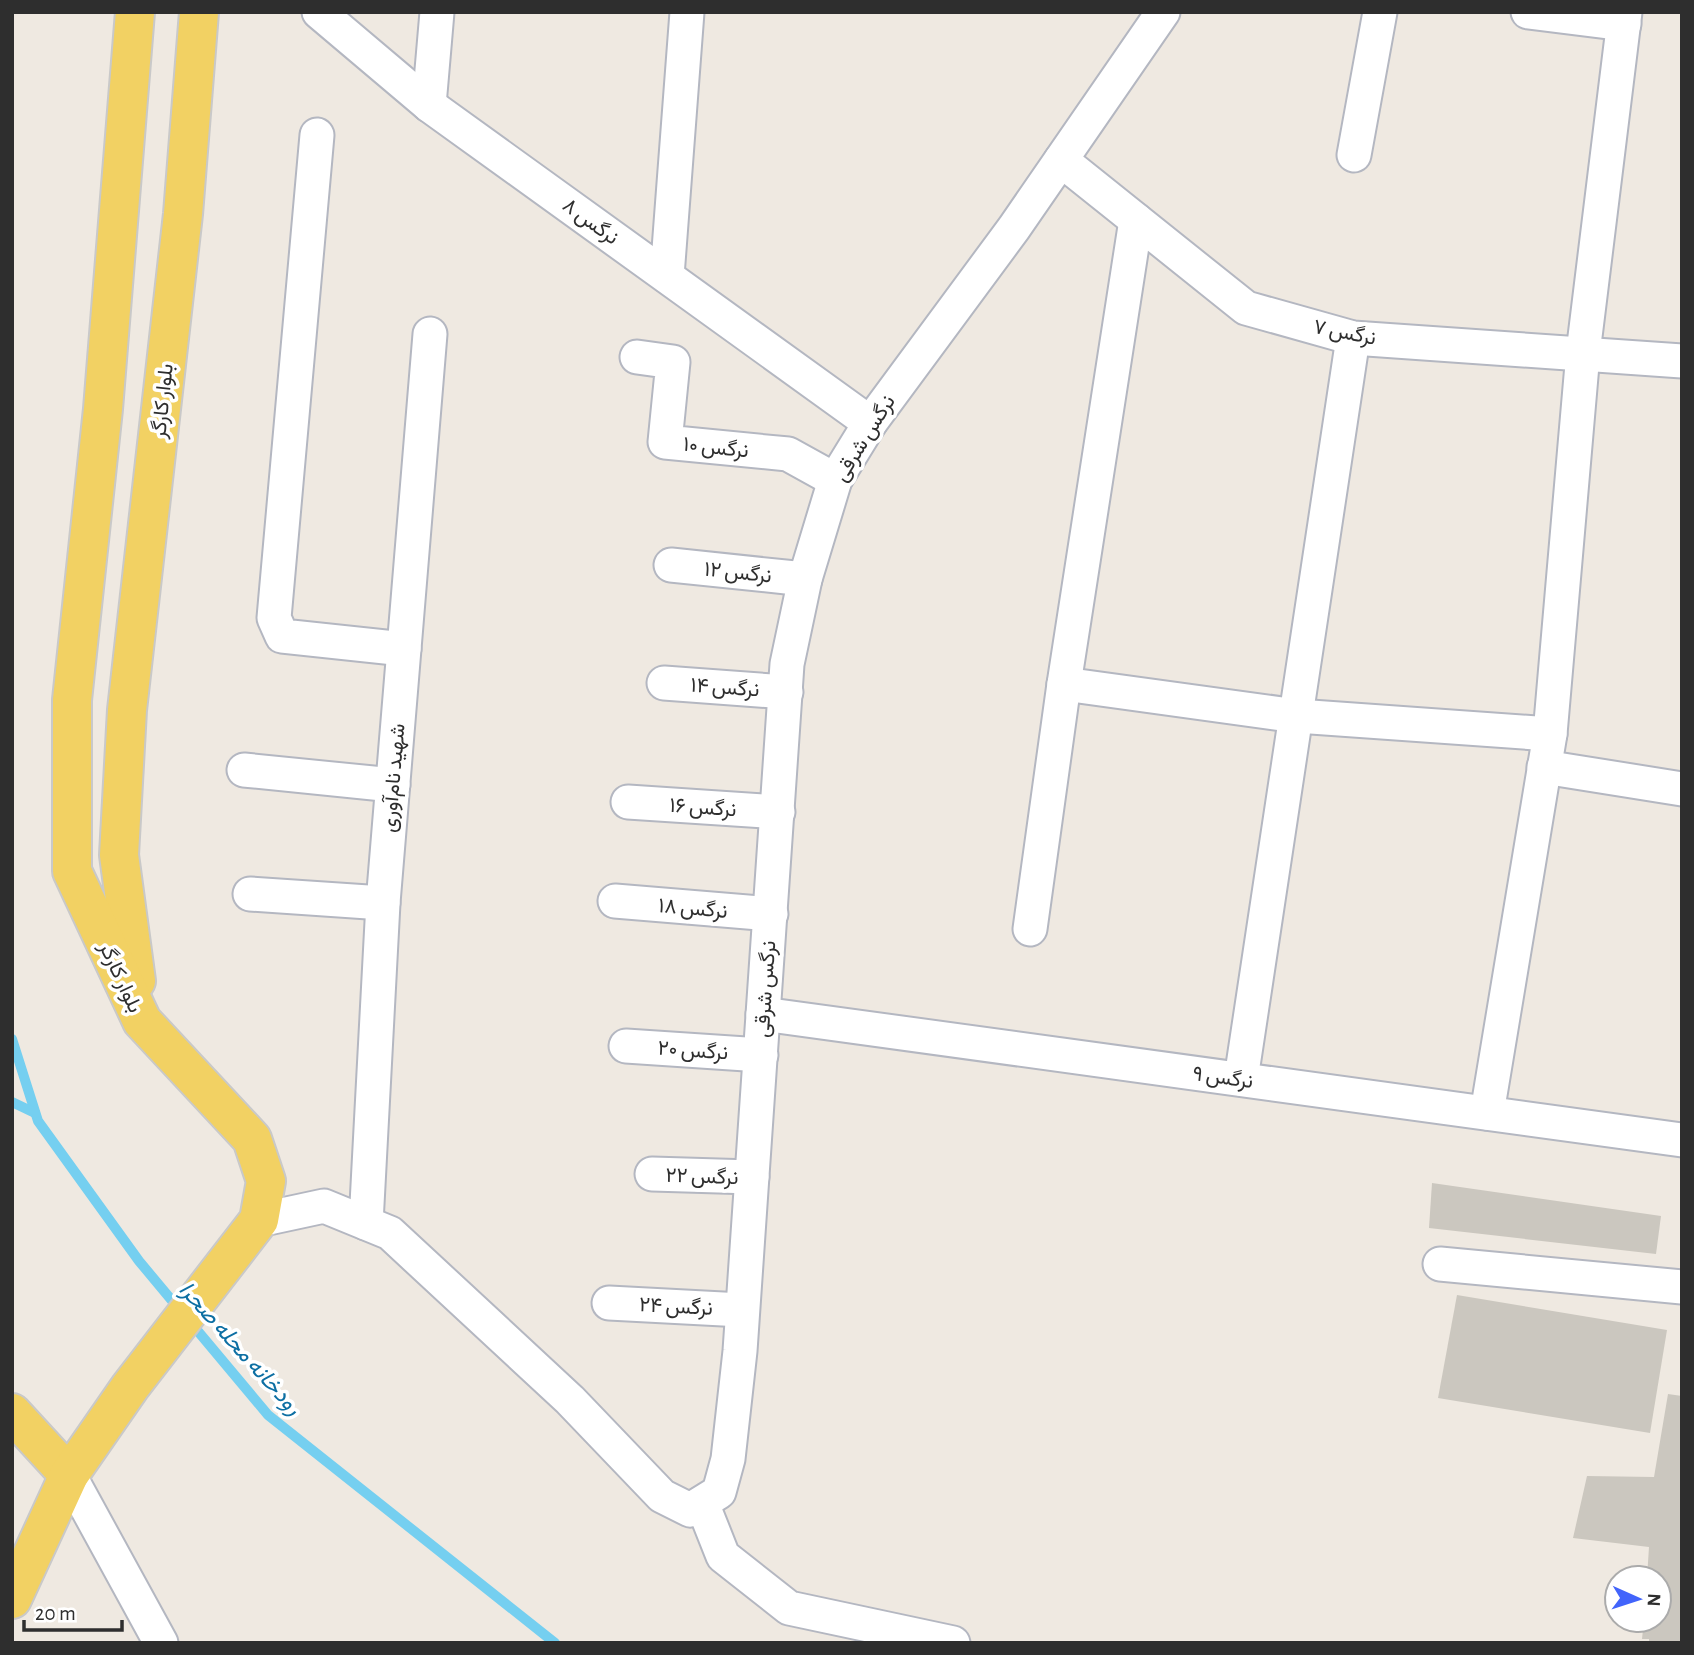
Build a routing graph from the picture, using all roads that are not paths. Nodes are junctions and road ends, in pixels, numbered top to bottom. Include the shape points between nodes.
1 (135, 12) edge
2 (200, 12) edge
3 (319, 12) edge
4 (437, 12) edge
5 (687, 12) edge
6 (1163, 12) edge
7 (1380, 12) edge
8 (1528, 12) edge
9 (1624, 18) edge
10 (429, 105) junction
11 (317, 135) dead end
12 (1354, 155) dead end
13 (1061, 160) junction
14 (1136, 220) junction
15 (667, 276) junction
16 (430, 334) dead end
17 (1353, 338) junction
18 (1583, 353) junction
19 (637, 357) dead end
20 (1682, 361) edge
21 (870, 423) junction
22 (835, 480) junction
23 (671, 565) dead end
24 (805, 579) junction
25 (404, 649) junction
26 (664, 683) dead end
27 (1064, 684) junction
28 (786, 692) junction
29 (1297, 716) junction
30 (1550, 734) junction
31 (1544, 767) junction
32 (244, 770) dead end
33 (393, 785) junction
34 (1682, 789) edge
35 (628, 802) dead end
36 (778, 812) junction
37 (250, 894) dead end
38 (615, 901) dead end
39 (383, 903) junction
40 (771, 914) junction
41 (1030, 929) dead end
42 (763, 1014) junction
43 (142, 1021) junction
44 (626, 1046) dead end
45 (761, 1055) junction
46 (1241, 1079) junction
47 (1487, 1113) junction
48 (1682, 1140) edge
49 (652, 1174) dead end
50 (752, 1177) junction
51 (259, 1220) junction
52 (366, 1223) junction
53 (1440, 1264) dead end
54 (1682, 1287) edge
55 (609, 1303) dead end
56 (742, 1310) junction
57 (12, 1413) edge
58 (69, 1475) junction
59 (702, 1503) junction
60 (12, 1599) edge
61 (906, 1638) edge
62 (161, 1643) edge
63 (953, 1643) edge

1 - 43 main road, بلوار کارگر via 103,410 72,699 72,871
2 - 43 main road, بلوار کارگر via 183,215 127,710 119,855
3 - 10 street, نرگس ۸
4 - 10 street
5 - 15 street
6 - 13 street, نرگس شرقی
7 - 12 street
8 - 9 street
9 - 18 street
10 - 15 street, نرگس ۸
11 - 25 street via 274,618 282,636
13 - 14 street, نرگس ۷
13 - 21 street, نرگس شرقی
14 - 17 street, نرگس ۷ via 1246,308
14 - 27 street
15 - 21 street, نرگس ۸
16 - 25 street, شهید نام‌آوری
17 - 18 street, نرگس ۷
17 - 29 street
18 - 20 street, نرگس ۷
18 - 30 street
19 - 22 street, نرگس ۱۰ via 673,362 664,442 788,454
21 - 22 street, نرگس شرقی
22 - 24 street, نرگس شرقی
23 - 24 street, نرگس ۱۲
24 - 28 street, نرگس شرقی
25 - 33 street, شهید نام‌آوری
26 - 28 street, نرگس ۱۴
27 - 29 street
27 - 41 street
28 - 36 street, نرگس شرقی
29 - 30 street
29 - 46 street
30 - 31 street
31 - 34 street
31 - 47 street
32 - 33 street
33 - 39 street, شهید نام‌آوری
35 - 36 street, نرگس ۱۶
36 - 40 street, نرگس شرقی
37 - 39 street
38 - 40 street, نرگس ۱۸
39 - 52 street, شهید نام‌آوری
40 - 42 street, نرگس شرقی
42 - 45 street, نرگس شرقی
42 - 46 street, نرگس ۹
43 - 51 main road via 252,1139 266,1181
44 - 45 street, نرگس ۲۰
45 - 50 street, نرگس شرقی
46 - 47 street, نرگس ۹
47 - 48 street, نرگس ۹
49 - 50 street, نرگس ۲۲
50 - 56 street, نرگس شرقی
51 - 52 street via 324,1206
51 - 58 main road via 130,1387
52 - 59 street via 390,1233 445,1283 662,1496 690,1510
53 - 54 street
55 - 56 street, نرگس ۲۴
56 - 59 street, نرگس شرقی via 728,1459 719,1492
57 - 58 main road
58 - 60 main road
58 - 62 street
59 - 61 street via 723,1556 789,1608
61 - 63 street

